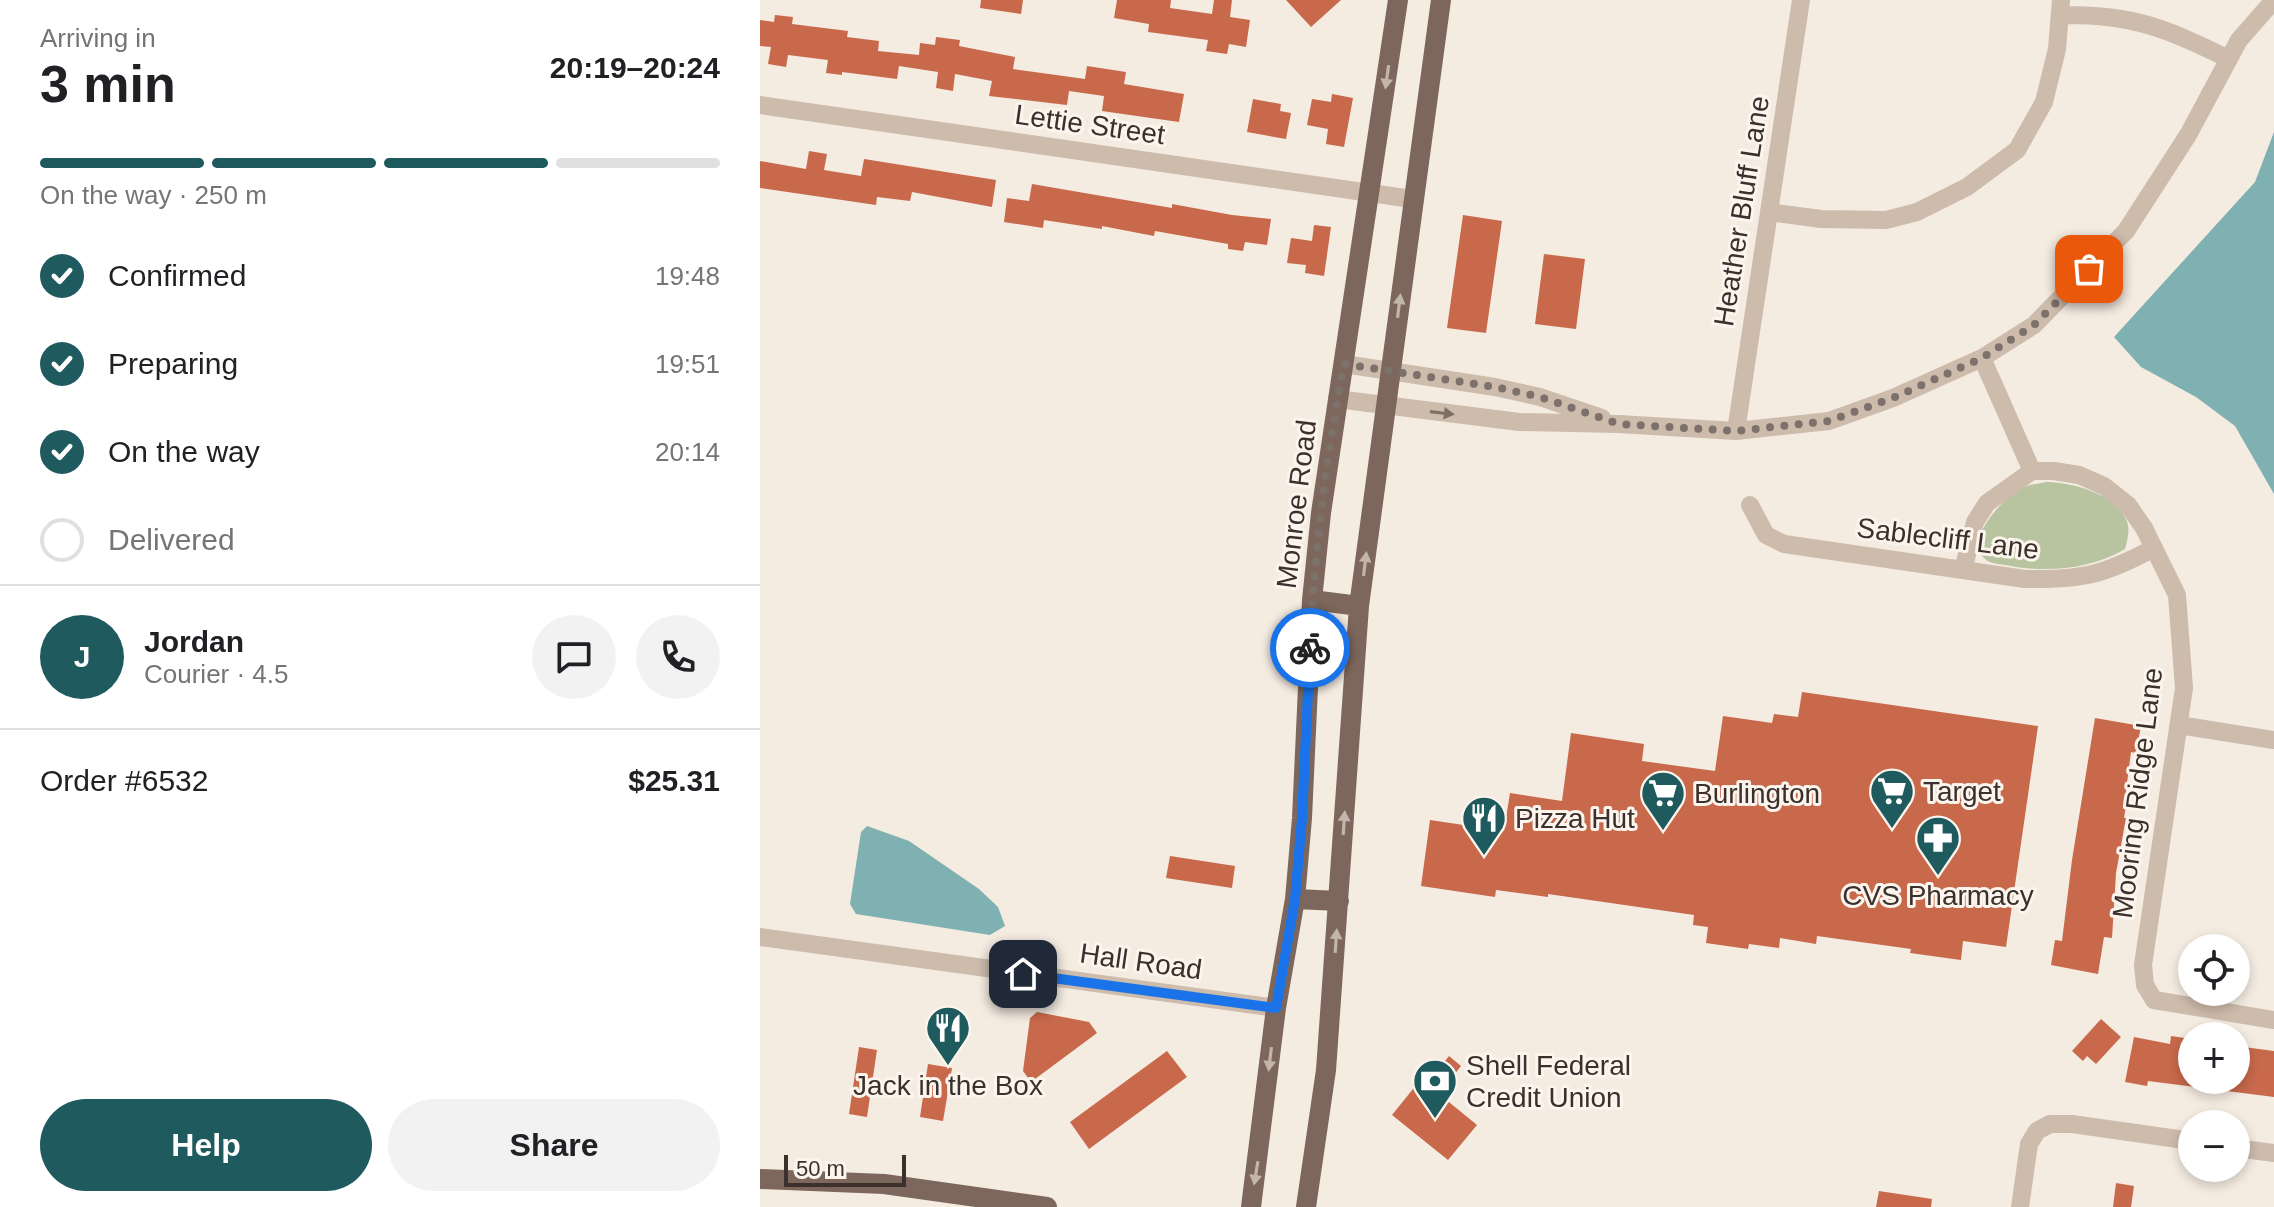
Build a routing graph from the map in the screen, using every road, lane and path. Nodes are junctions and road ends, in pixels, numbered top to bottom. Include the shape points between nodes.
1 (1398, 0) edge
2 (1441, 0) edge
3 (1801, 0) edge
4 (2274, 0) edge
5 (2061, 8) edge
6 (2229, 59) junction
7 (760, 105) edge
8 (1371, 193) junction
9 (1412, 199) junction
10 (1769, 212) junction
11 (1982, 358) junction
12 (1344, 364) junction
13 (1391, 370) junction
14 (1337, 399) junction
15 (1387, 406) junction
16 (1619, 424) junction
17 (1736, 431) junction
18 (2032, 471) junction
19 (1750, 505) dead end
20 (2154, 548) junction
21 (1963, 570) junction
22 (1312, 600) junction
23 (1359, 606) junction
24 (2179, 725) junction
25 (2274, 740) edge
26 (1295, 899) junction
27 (1339, 901) junction
28 (760, 937) edge
29 (1276, 1008) junction
30 (2274, 1020) edge
31 (2178, 1139) edge
32 (2250, 1150) edge
33 (2274, 1153) edge
34 (760, 1179) edge
35 (1047, 1207) edge
36 (1251, 1207) edge
37 (1306, 1207) edge
38 (2020, 1207) edge

1 -> 8 main road, Monroe Road
2 - 9 main road
3 - 10 street, Heather Bluff Lane
4 - 6 street
5 - 6 street via 2162,28
5 - 10 street via 2044,102 2017,150 1967,187 1917,212 1886,220
6 - 11 street via 2126,231 2034,325
7 - 8 street, Lettie Street
8 - 9 street, Lettie Street
8 - 12 main road, Monroe Road
13 -> 9 main road
10 - 17 street, Heather Bluff Lane
11 - 17 street via 1829,421
11 - 18 street
12 - 13 street
12 - 14 main road, Monroe Road
13 - 15 main road
13 - 16 street via 1540,397
14 - 15 street
14 - 22 main road, Monroe Road
15 -> 16 street via 1519,422
23 -> 15 main road
16 - 17 street
18 - 20 street, Mooring Ridge Lane via 2079,475 2104,486 2128,505
18 - 21 street via 1987,503 1975,522
19 - 21 street, Sablecliff Lane via 1766,535 1784,544
20 - 21 street, Sablecliff Lane via 2100,574 2062,579
20 - 24 street, Mooring Ridge Lane via 2179,609 2184,688
22 - 23 main road
22 - 26 main road, Monroe Road
27 -> 23 main road
24 - 25 street
24 - 30 street, Mooring Ridge Lane via 2143,965 2145,985 2154,1000
26 - 27 main road
26 - 29 main road, Monroe Road
37 -> 27 main road via 1326,1070
28 - 29 street, Hall Road
29 -> 36 main road, Monroe Road
31 - 38 street via 2050,1124 2029,1144
32 - 33 street
34 - 35 main road via 884,1184

